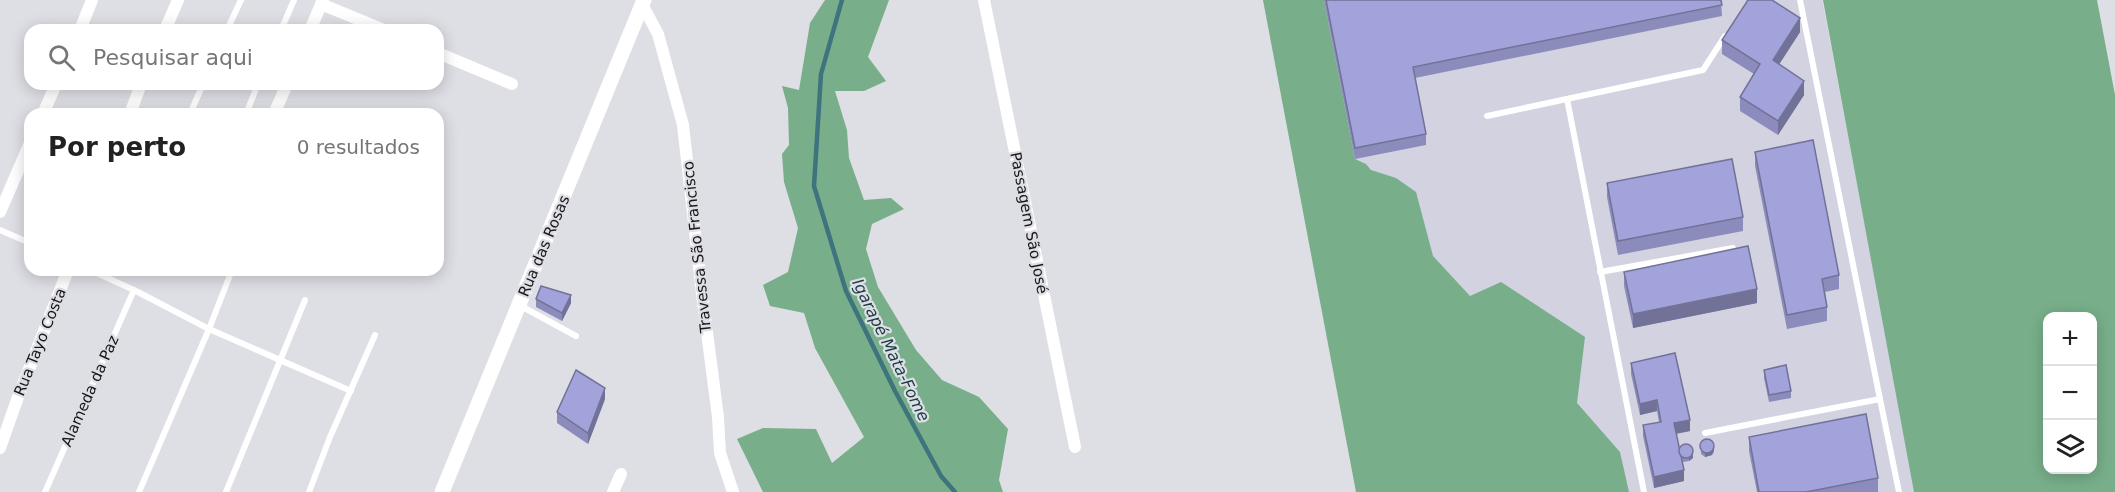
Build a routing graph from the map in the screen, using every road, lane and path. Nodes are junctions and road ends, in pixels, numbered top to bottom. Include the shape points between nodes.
1 (92, 0) edge
2 (178, 0) edge
3 (241, 0) edge
4 (294, 0) edge
5 (984, 0) edge
6 (1800, 0) edge
7 (322, 2) edge
8 (643, 3) edge
9 (82, 24) edge
10 (168, 24) edge
11 (230, 24) edge
12 (284, 24) edge
13 (313, 24) edge
14 (371, 24) edge
15 (1729, 30) edge
16 (444, 56) edge
17 (512, 84) dead end
18 (53, 90) edge
19 (139, 90) edge
20 (200, 90) edge
21 (256, 90) edge
22 (284, 90) edge
23 (1567, 99) junction
24 (46, 108) edge
25 (132, 108) edge
26 (193, 108) edge
27 (248, 108) edge
28 (277, 108) edge
29 (1487, 116) dead end
30 (24, 157) edge
31 (0, 212) edge
32 (0, 230) edge
33 (24, 240) edge
34 (1733, 248) edge
35 (1600, 272) junction
36 (66, 276) edge
37 (103, 276) edge
38 (230, 276) edge
39 (134, 290) junction
40 (305, 300) dead end
41 (519, 305) junction
42 (209, 329) junction
43 (375, 335) dead end
44 (576, 336) dead end
45 (280, 359) junction
46 (351, 391) junction
47 (1880, 399) junction
48 (1705, 433) dead end
49 (1075, 447) dead end
50 (0, 448) edge
51 (621, 474) dead end
52 (45, 492) edge
53 (139, 492) edge
54 (226, 492) edge
55 (309, 492) edge
56 (442, 492) edge
57 (614, 492) edge
58 (733, 492) edge
59 (1644, 492) edge
60 (1899, 492) edge

1 - 9 street
2 - 10 street
3 - 11 lane
4 - 12 lane
5 - 49 street, Passagem São José
6 - 47 lane
7 - 13 street
7 - 14 street
8 - 41 street, Rua das Rosas
8 - 58 street, Travessa São Francisco via 660,42 683,125 720,453
15 - 23 lane via 1703,70
16 - 17 street
18 - 24 street
19 - 25 street
20 - 26 lane
21 - 27 lane
22 - 28 street
23 - 29 lane
23 - 35 lane
30 - 31 street
32 - 33 lane
34 - 35 lane
35 - 59 lane
36 - 50 street, Rua Tayo Costa
37 - 39 lane
38 - 42 lane
39 - 42 lane
39 - 52 lane, Alameda da Paz
40 - 45 lane
41 - 44 lane
41 - 56 street, Rua das Rosas
42 - 45 lane
42 - 53 lane
43 - 46 lane
45 - 46 lane
45 - 54 lane
46 - 55 lane
47 - 48 lane
47 - 60 lane
51 - 57 street

